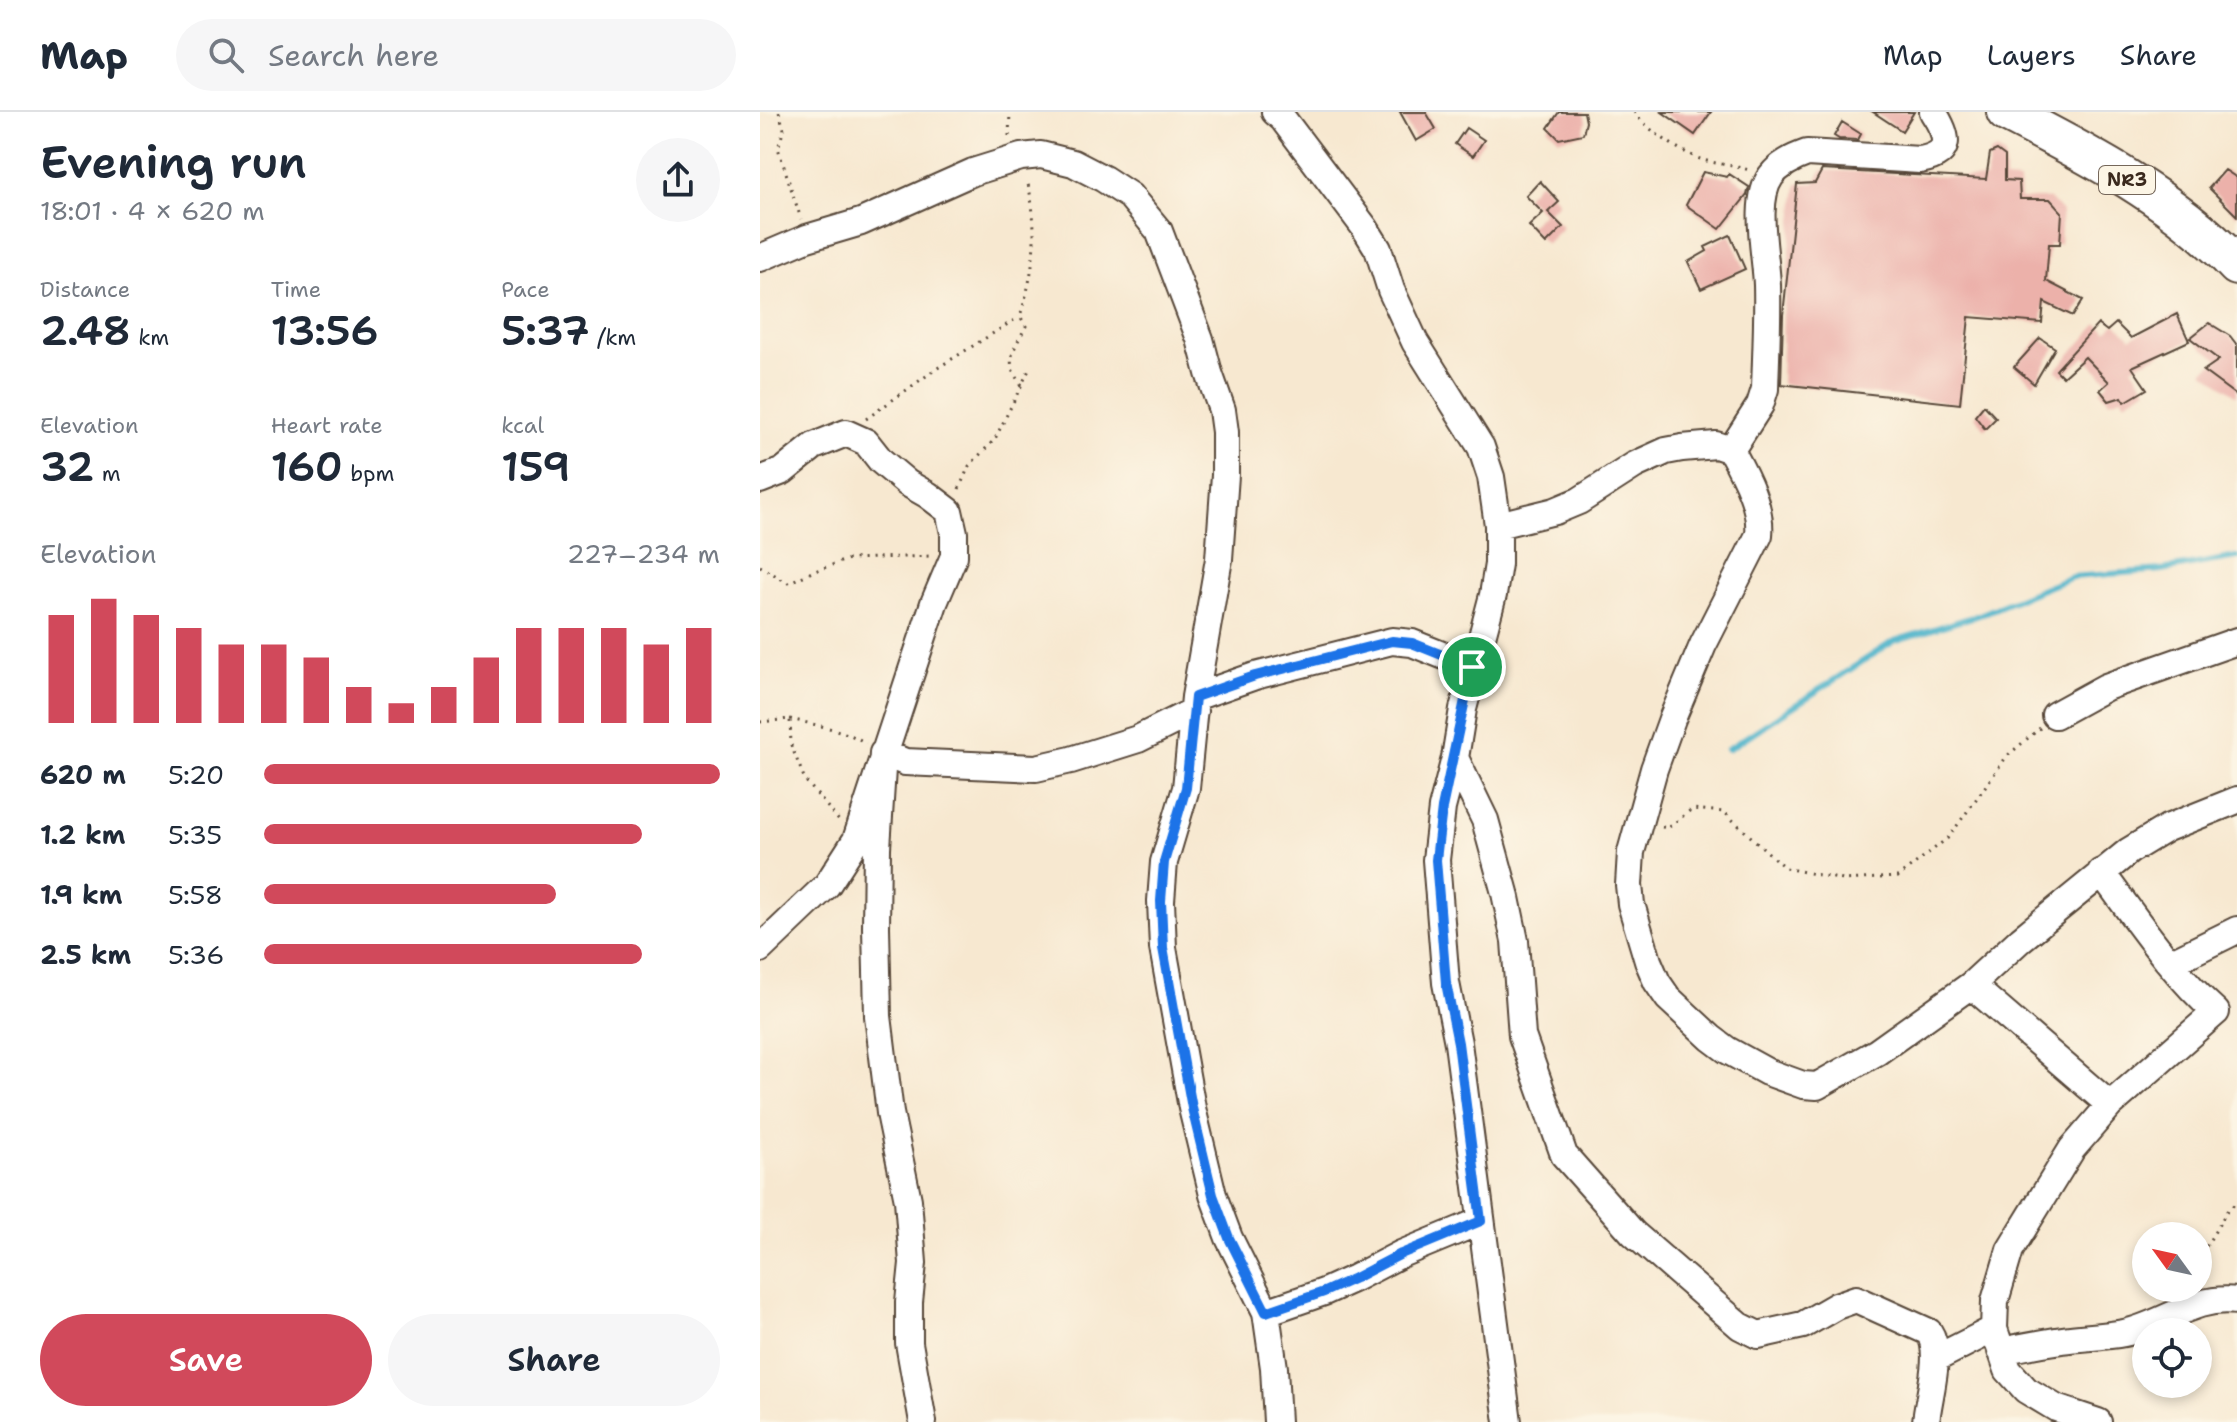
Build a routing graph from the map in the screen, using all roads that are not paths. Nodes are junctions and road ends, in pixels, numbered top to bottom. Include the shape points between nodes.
1 (1275, 112) edge
2 (1933, 112) edge
3 (2006, 112) edge
4 (760, 258) edge
5 (2237, 266) edge
6 (1731, 450) junction
7 (760, 480) edge
8 (1498, 525) junction
9 (2237, 641) edge
10 (1472, 667) junction
11 (1194, 704) junction
12 (2055, 715) road end
13 (883, 753) junction
14 (1455, 758) junction
15 (2237, 800) edge
16 (2101, 872) junction
17 (2237, 930) edge
18 (760, 949) edge
19 (2170, 963) junction
20 (1971, 985) junction
21 (2110, 1105) junction
22 (1481, 1221) junction
23 (2237, 1301) edge
24 (1266, 1312) junction
25 (1997, 1340) junction
26 (1935, 1359) junction
27 (923, 1422) edge
28 (1277, 1422) edge
29 (1508, 1422) edge
30 (1926, 1422) edge
31 (2098, 1422) edge

1 - 8 street via 1378,249 1415,342 1481,447
2 - 6 street via 1945,139 1935,156 1920,160 1807,153 1790,159 1771,177 1761,218 1767,288 1765,389
3 - 5 highway, NR3 via 2132,183 2195,227
4 - 11 street via 1021,157 1041,155 1073,163 1130,196 1159,231 1222,410 1224,511
6 - 8 street via 1716,445 1666,451 1579,501
6 - 20 street via 1755,505 1759,535 1703,645 1658,756 1631,852 1630,894 1657,982 1711,1038 1767,1072 1817,1086 1877,1052
7 - 13 street via 846,433 866,442 907,483 949,511 954,556
8 - 10 street via 1493,595
9 - 12 street via 2106,687
10 - 11 street via 1412,643 1392,641 1255,676
10 - 14 street
11 - 13 street via 1138,739 1036,768 905,762
11 - 24 street via 1186,788 1164,862 1163,948 1213,1195
13 - 18 street via 856,840 827,885
13 - 27 street via 878,1016 908,1200 913,1263 909,1343
14 - 22 street via 1436,860 1446,983
14 - 26 street via 1485,820 1515,941 1522,1036 1564,1155 1633,1233 1740,1326 1758,1335 1803,1325 1856,1299 1929,1332 1935,1340
15 - 16 street via 2167,828
16 - 19 street
16 - 20 street
17 - 19 street
19 - 21 street via 2216,1012
20 - 21 street
21 - 25 street via 2072,1149 2010,1250 1995,1301
22 - 24 street via 1324,1292
22 - 29 street
23 - 25 street via 2212,1301 2123,1333
24 - 28 street
25 - 26 street
25 - 31 street via 2008,1370 2026,1390 2056,1408
26 - 30 street

